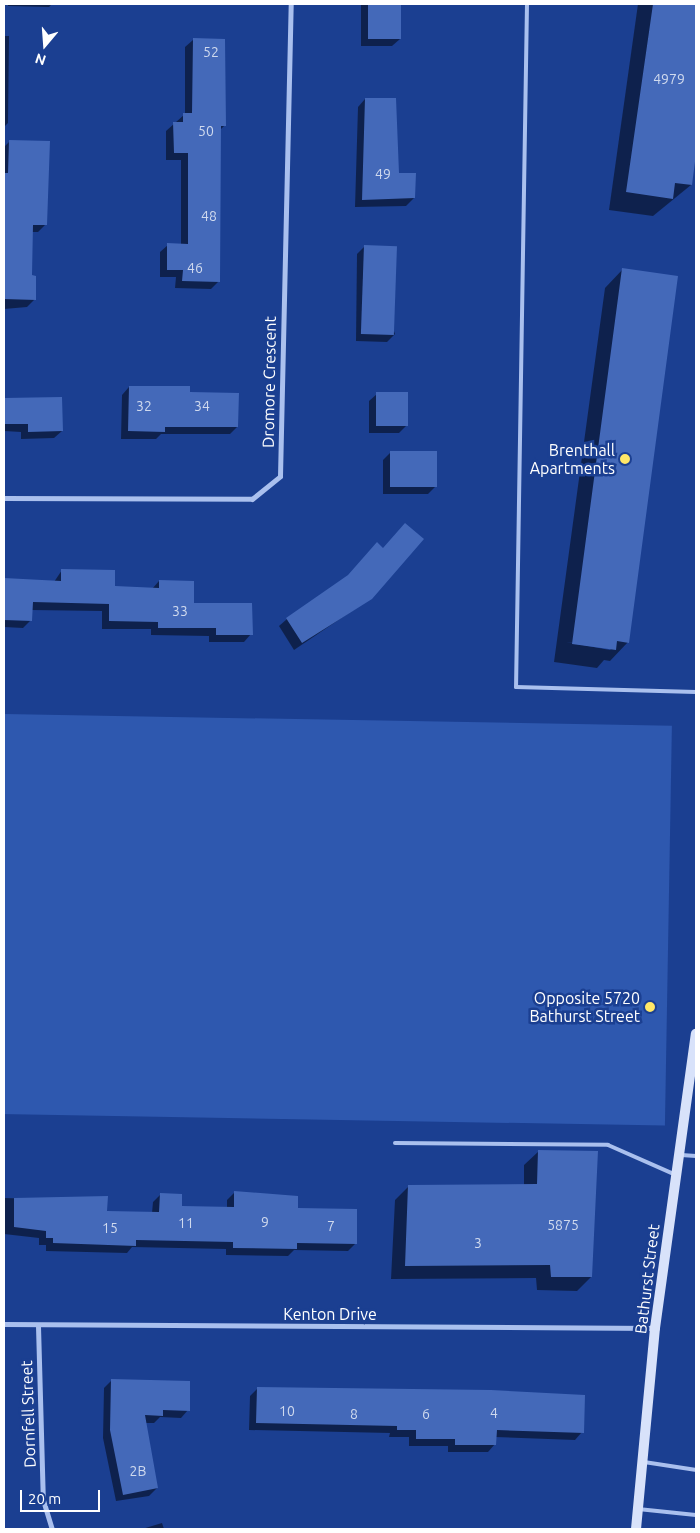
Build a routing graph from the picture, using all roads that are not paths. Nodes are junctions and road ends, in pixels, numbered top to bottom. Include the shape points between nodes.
1 (291, 4) edge
2 (527, 4) edge
3 (4, 498) edge
4 (696, 692) edge
5 (696, 1034) edge
6 (693, 1069) edge
7 (395, 1143) dead end
8 (678, 1154) junction
9 (696, 1156) edge
10 (676, 1175) junction
11 (4, 1324) edge
12 (38, 1326) junction
13 (655, 1328) junction
14 (642, 1462) junction
15 (696, 1470) edge
16 (638, 1509) junction
17 (696, 1516) edge
18 (52, 1529) edge
19 (636, 1529) edge

1 - 3 street, Dromore Crescent via 280,476 252,499
2 - 4 lane via 516,687
5 - 6 main road, Bathurst Street
6 - 8 main road, Bathurst Street
7 - 10 lane via 608,1145
8 - 9 lane
8 - 10 main road, Bathurst Street
10 - 13 main road, Bathurst Street
11 - 12 street, Kenton Drive
12 - 13 street, Kenton Drive
12 - 18 street, Dornfell Street via 43,1500
13 - 14 main road, Bathurst Street
14 - 15 lane
14 - 16 main road, Bathurst Street
16 - 17 lane
16 - 19 main road, Bathurst Street

